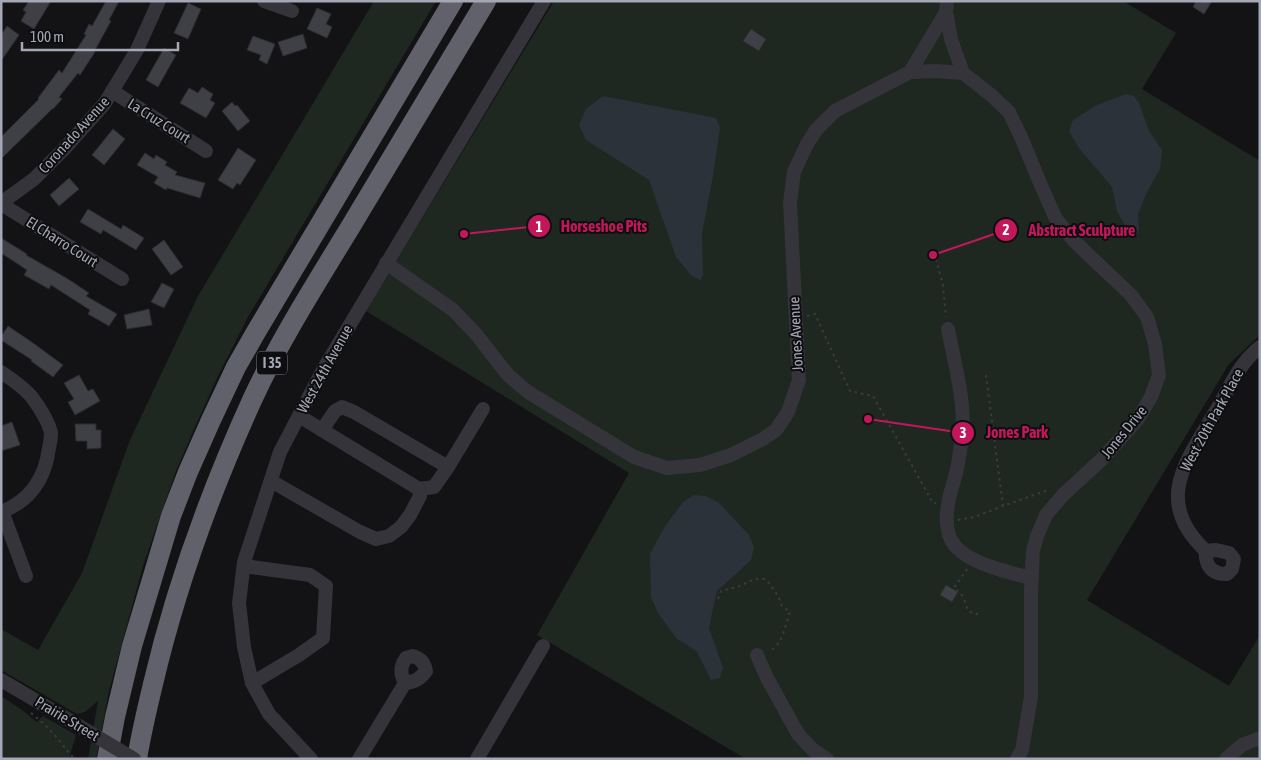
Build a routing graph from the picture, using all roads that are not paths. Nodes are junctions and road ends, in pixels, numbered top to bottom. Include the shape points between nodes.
1 (159, 1) edge
2 (264, 1) edge
3 (453, 1) edge
4 (486, 1) edge
5 (544, 1) edge
6 (946, 6) edge
7 (292, 11) dead end
8 (910, 72) junction
9 (963, 73) junction
10 (112, 91) junction
11 (206, 151) dead end
12 (1, 204) edge
13 (386, 263) junction
14 (122, 279) dead end
15 (948, 329) road end
16 (1260, 347) edge
17 (1, 372) edge
18 (483, 409) dead end
19 (299, 416) junction
20 (322, 430) junction
21 (448, 467) junction
22 (271, 481) junction
23 (419, 489) junction
24 (2, 512) edge
25 (1206, 551) dead end
26 (244, 566) junction
27 (26, 576) dead end
28 (1032, 578) junction
29 (544, 646) dead end
30 (758, 655) road end
31 (1, 680) edge
32 (252, 683) junction
33 (405, 683) dead end
34 (1260, 738) edge
35 (108, 759) edge
36 (136, 759) edge
37 (311, 759) edge
38 (359, 759) edge
39 (477, 759) edge
40 (828, 759) edge
41 (1017, 759) edge
42 (1226, 759) edge

1 - 10 street, Coronado Avenue via 137,50
2 - 7 street
3 - 35 highway, I 35 via 256,332 211,420 171,516 132,646
4 - 36 highway, I 35 via 319,278 254,397 220,474 183,574 156,670
5 - 13 street, West 24th Avenue
6 - 8 street
6 - 9 street via 951,39
8 - 9 street
8 - 13 street, Jones Avenue via 836,111 816,130 806,146 794,172 790,203 799,380 788,412 776,430 731,455 700,465 667,468 634,457 528,392 508,375 453,310
9 - 28 street, Jones Drive via 1009,112 1056,219 1075,242 1131,295 1147,317 1155,344 1159,375 1151,397 1138,419 1046,515 1033,551
10 - 11 street, La Cruz Court
10 - 12 street, Coronado Avenue via 34,180
12 - 14 street, El Charro Court
13 - 19 street, West 24th Avenue
15 - 28 street via 963,433 948,504 947,527 953,543 964,554 1001,570
16 - 25 street, West 20th Park Place via 1250,355 1232,381 1180,476 1179,513 1195,541
17 - 24 street via 30,396 51,434 42,477 29,495
18 - 21 street
19 - 20 street
19 - 22 street, West 24th Avenue via 280,452
20 - 21 street via 335,411 342,407
20 - 23 street
21 - 23 street via 434,487
22 - 23 street via 376,539 389,536 401,527 420,496
22 - 26 street, West 24th Avenue
24 - 27 street
26 - 32 street, West 24th Avenue via 239,604
26 - 32 street via 310,575 326,586 323,638
28 - 41 street, Jones Drive via 1031,697 1022,750
29 - 39 street
30 - 40 street via 798,734 813,750
31 - 36 street, Prairie Street, bridge
32 - 37 street, West 24th Avenue via 269,714
33 - 38 street
34 - 42 street via 1242,745

